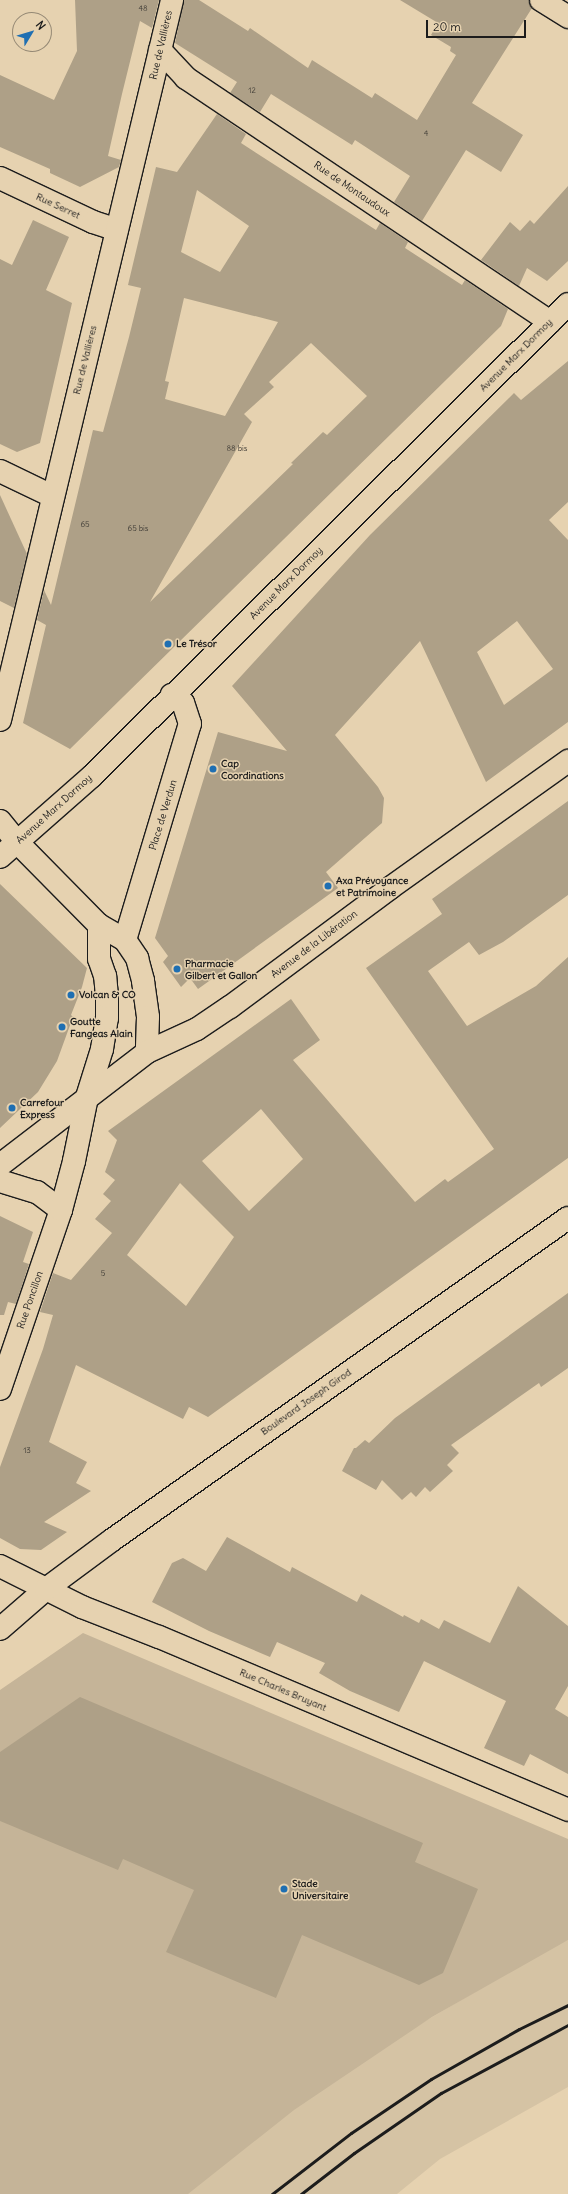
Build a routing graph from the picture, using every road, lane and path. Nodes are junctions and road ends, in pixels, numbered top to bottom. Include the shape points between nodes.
1 (172, 0) edge
2 (541, 0) edge
3 (568, 17) edge
4 (160, 50) junction
5 (0, 178) edge
6 (117, 230) junction
7 (568, 304) edge
8 (550, 322) junction
9 (0, 471) edge
10 (52, 496) junction
11 (172, 695) junction
12 (0, 720) edge
13 (568, 761) edge
14 (0, 821) edge
15 (9, 840) edge
16 (0, 857) edge
17 (99, 925) junction
18 (125, 940) junction
19 (147, 1052) junction
20 (88, 1097) junction
21 (0, 1165) edge
22 (0, 1181) edge
23 (61, 1210) junction
24 (568, 1218) edge
25 (0, 1390) edge
26 (0, 1566) edge
27 (46, 1589) junction
28 (0, 1629) edge
29 (568, 1810) edge

1 - 4 street, Rue de Vallières
2 - 3 street
4 - 6 street, Rue de Vallières
4 - 8 street, Rue de Montaudoux via 186,78
5 - 6 street, Rue Serret via 93,222
6 - 10 street, Rue de Vallières
7 - 8 street, Avenue Marx Dormoy
8 - 11 street, Avenue Marx Dormoy
9 - 10 street
10 - 12 street, Rue de Vallières
11 - 15 street, Avenue Marx Dormoy via 66,800
11 - 18 street, Place de Verdun via 182,704 190,724
13 - 19 street, Avenue de la Libération via 390,888 230,1007 197,1029
14 - 15 street
15 - 16 street, Avenue Marx Dormoy
15 - 17 street
17 - 18 street
17 - 20 street via 99,959 105,976 107,1018 102,1049
18 - 19 street via 137,958 142,981 148,1016
19 - 20 street, Avenue de la Libération
20 - 21 street, Avenue de la Libération
20 - 23 street, Rue Poncillon
22 - 23 street via 37,1192
23 - 25 street, Rue Poncillon
24 - 27 street, Boulevard Joseph Girod
26 - 27 street, Rue Charles Bruyant
27 - 28 street
27 - 29 street, Rue Charles Bruyant via 96,1613

